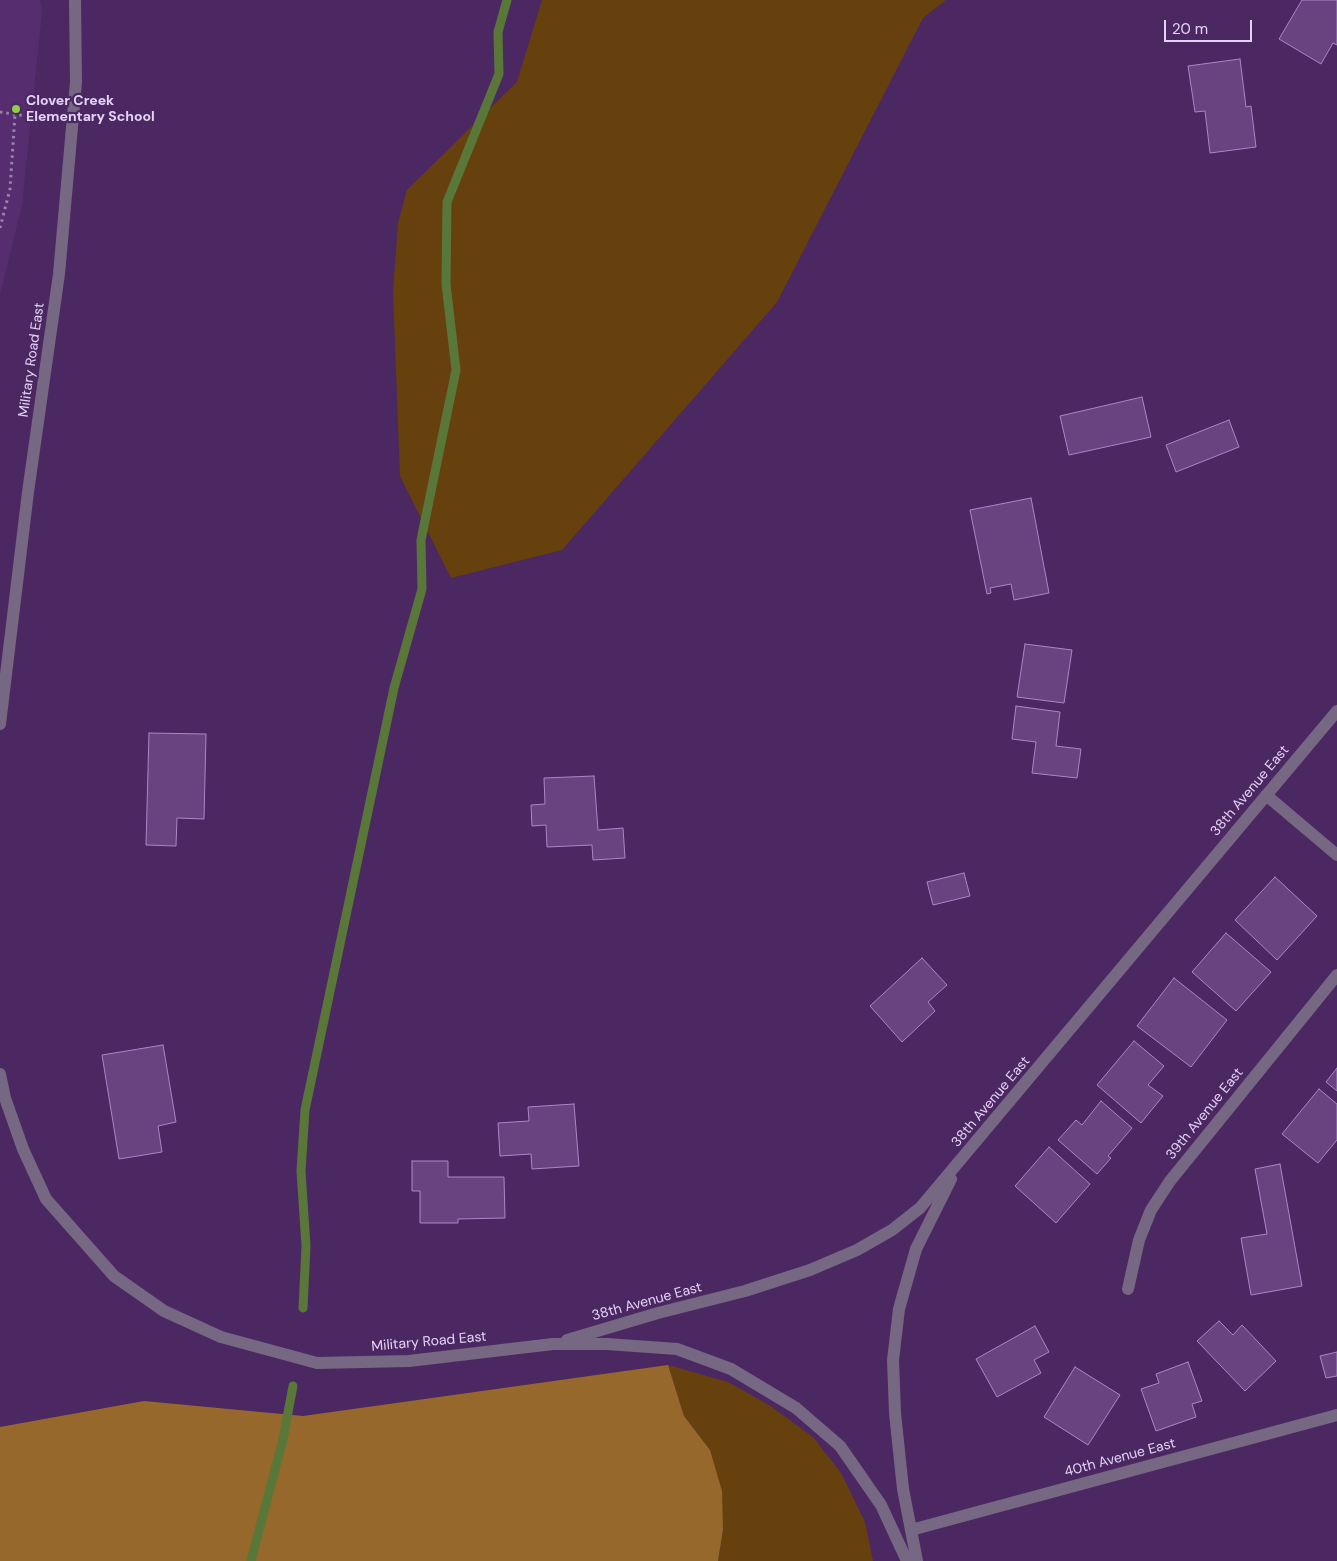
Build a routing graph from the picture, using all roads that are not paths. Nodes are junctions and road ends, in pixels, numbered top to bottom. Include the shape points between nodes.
1 (75, 0) edge
2 (4, 664) edge
3 (1337, 711) edge
4 (0, 724) edge
5 (1266, 795) junction
6 (1337, 855) edge
7 (1337, 975) edge
8 (0, 1074) edge
9 (959, 1164) junction
10 (1128, 1289) dead end
11 (553, 1344) junction
12 (1337, 1415) edge
13 (911, 1530) junction
14 (907, 1561) edge
15 (917, 1561) edge

1 - 2 street, Military Road East via 76,82 59,274
2 - 4 street, Military Road East
3 - 5 street, 38th Avenue East
5 - 6 street
5 - 9 street, 38th Avenue East
7 - 10 street, 39th Avenue East via 1170,1181 1139,1240
8 - 11 street, Military Road East via 23,1149 46,1198 114,1276 164,1311 221,1337 317,1363 409,1361
9 - 11 street, 38th Avenue East via 920,1208 892,1230 857,1250 810,1270 745,1291
9 - 13 street via 916,1249 899,1309 893,1360 895,1413 903,1490
11 - 14 street, Military Road East via 677,1349 731,1369 796,1408 840,1446 881,1505
12 - 13 street, 40th Avenue East
13 - 15 street

